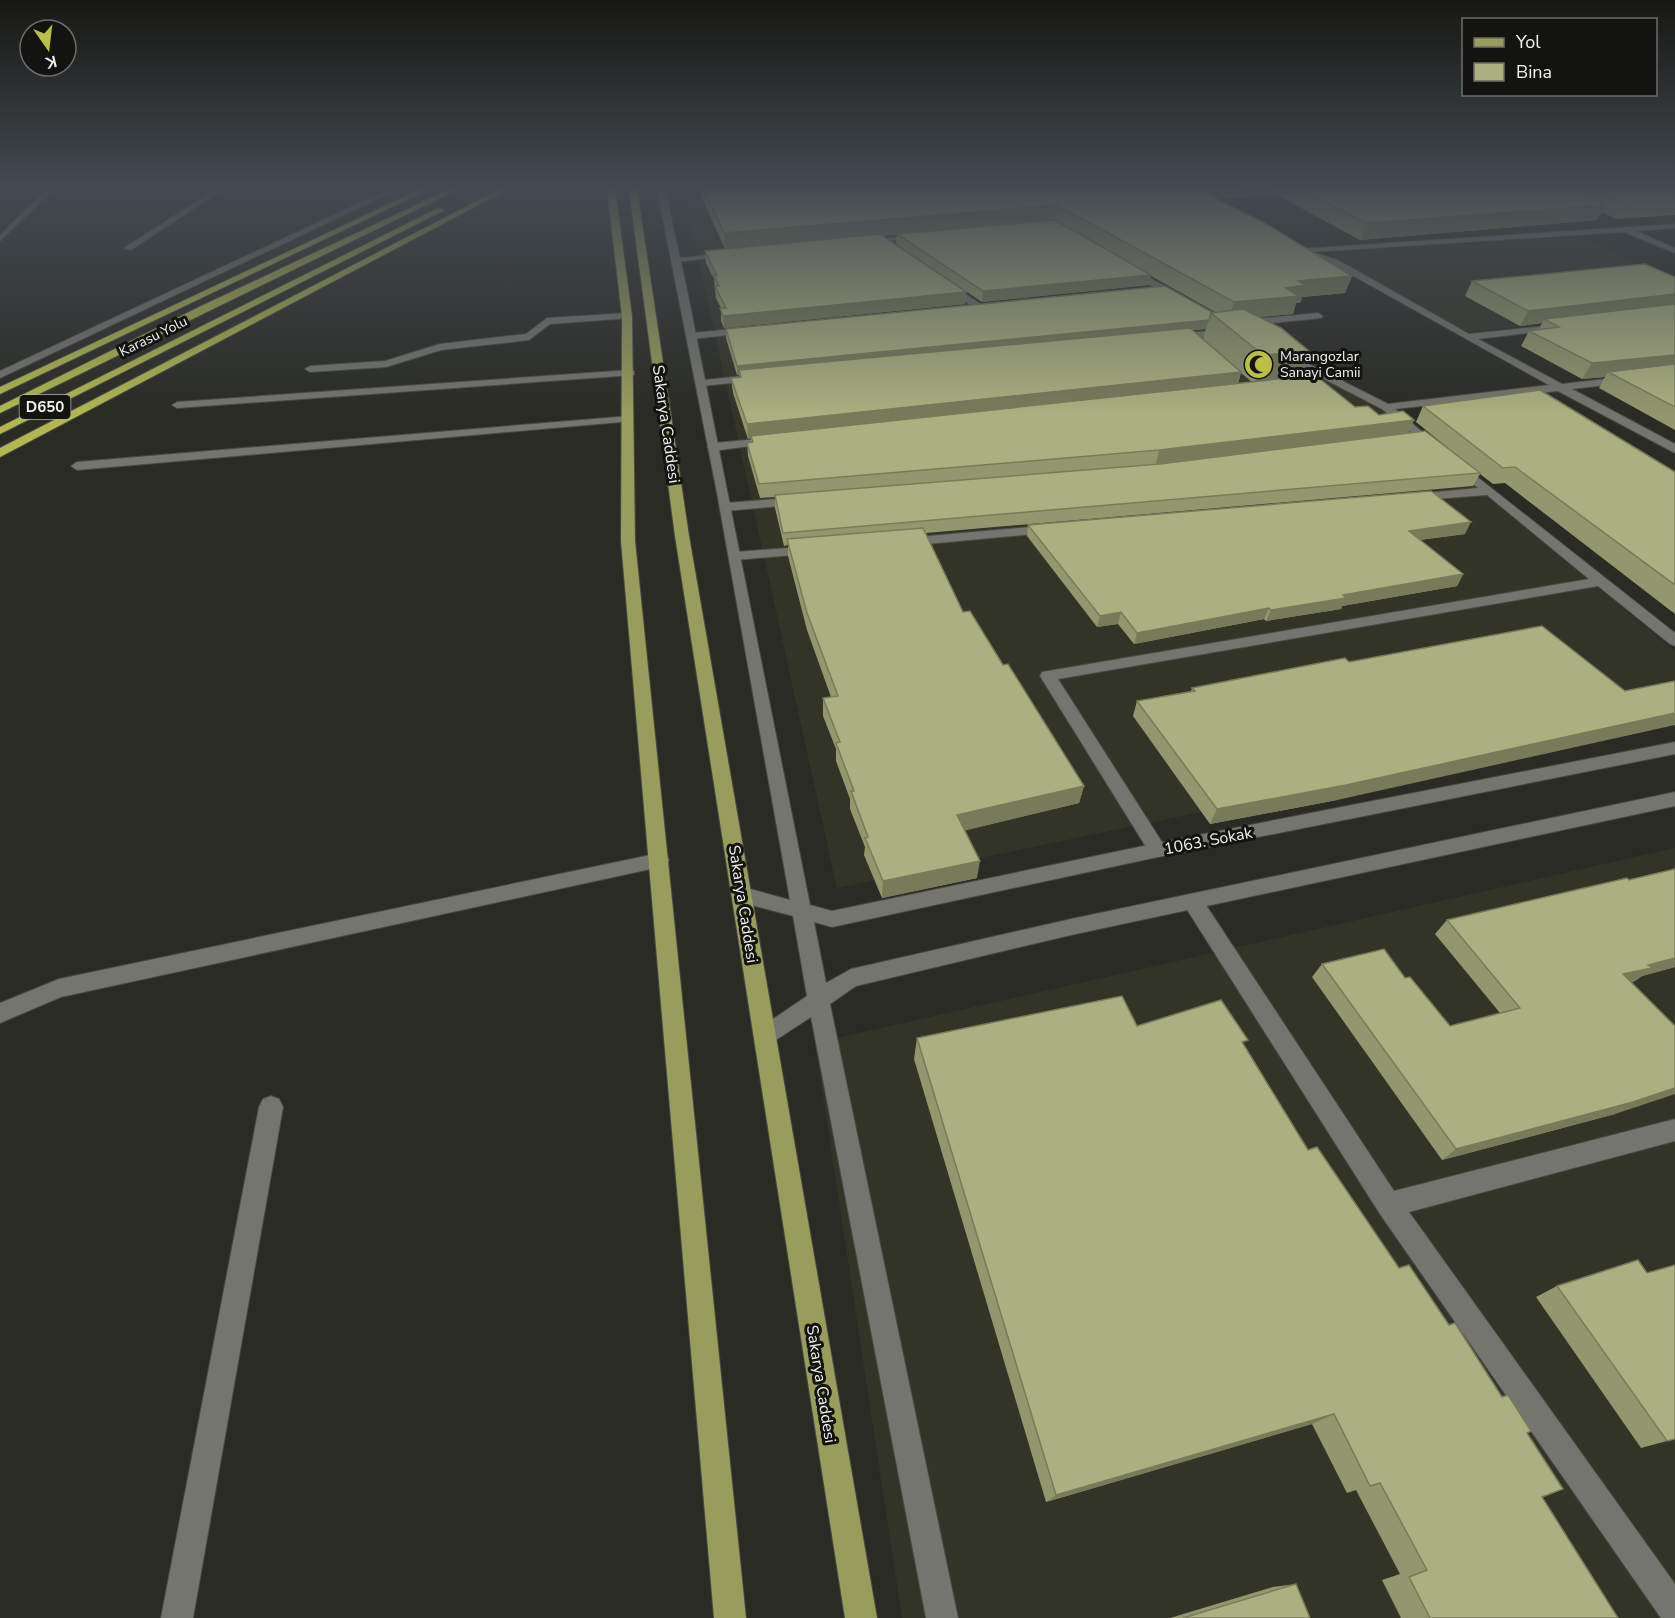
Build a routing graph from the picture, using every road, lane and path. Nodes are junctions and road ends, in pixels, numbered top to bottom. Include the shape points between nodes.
1 (231, 265) edge
2 (267, 265) edge
3 (297, 265) edge
4 (331, 265) edge
5 (361, 265) edge
6 (621, 265) edge
7 (644, 265) edge
8 (677, 265) edge
9 (1120, 265) edge
10 (1339, 265) edge
11 (940, 280) edge
12 (1165, 289) junction
13 (1142, 292) edge
14 (991, 306) edge
15 (980, 307) junction
16 (1196, 307) edge
17 (957, 309) edge
18 (627, 316) junction
19 (1318, 316) dead end
20 (1571, 325) edge
21 (761, 329) edge
22 (693, 336) junction
23 (1189, 336) junction
24 (1467, 337) junction
25 (1165, 338) edge
26 (1198, 343) edge
27 (1268, 348) edge
28 (310, 369) dead end
29 (630, 373) junction
30 (1675, 374) edge
31 (0, 375) edge
32 (763, 377) edge
33 (1330, 381) junction
34 (703, 383) junction
35 (1307, 383) edge
36 (1560, 388) junction
37 (0, 391) edge
38 (1520, 391) junction
39 (1539, 402) edge
40 (177, 405) dead end
41 (1386, 407) junction
42 (0, 410) edge
43 (629, 419) junction
44 (0, 430) edge
45 (1421, 437) junction
46 (783, 440) edge
47 (1398, 440) edge
48 (713, 447) junction
49 (1675, 449) edge
50 (0, 453) edge
51 (77, 466) dead end
52 (1490, 491) junction
53 (809, 500) edge
54 (1396, 500) edge
55 (726, 507) junction
56 (1066, 528) edge
57 (889, 543) edge
58 (830, 548) edge
59 (736, 556) junction
60 (1600, 581) junction
61 (1675, 640) edge
62 (1675, 748) edge
63 (1675, 799) edge
64 (1158, 850) junction
65 (660, 860) junction
66 (743, 895) junction
67 (1193, 902) junction
68 (802, 911) junction
69 (819, 1000) junction
70 (0, 1013) edge
71 (765, 1037) junction
72 (271, 1107) dead end
73 (1675, 1130) edge
74 (1389, 1205) junction
75 (1675, 1611) edge
76 (177, 1618) edge
77 (730, 1618) edge
78 (861, 1618) edge
79 (942, 1618) edge

1 - 31 street
2 - 37 highway
3 - 42 highway, Karasu Yolu / D650
4 - 44 highway, Karasu Yolu / D650
5 - 50 highway
6 - 18 main road, Sakarya Caddesi
7 - 66 main road, Sakarya Caddesi via 682,536
8 - 22 street
9 - 12 street
10 - 24 street
11 - 15 street
12 - 13 street
12 - 16 street
14 - 15 street
15 - 17 street
18 - 28 street via 547,321 529,337 440,347 386,364
18 - 29 main road, Sakarya Caddesi
19 - 23 street
20 - 24 street
21 - 22 street
22 - 34 street
23 - 25 street
23 - 26 street
24 - 36 street
27 - 33 street
29 - 40 street
29 - 43 main road, Sakarya Caddesi
30 - 36 street
32 - 34 street
33 - 35 street
33 - 41 street
34 - 48 street
36 - 38 street
36 - 49 street
38 - 39 street
38 - 41 street
41 - 45 street
43 - 51 street
43 - 65 main road, Sakarya Caddesi via 628,541
45 - 47 street
45 - 52 street
46 - 48 street
48 - 55 street
52 - 54 street
52 - 60 street
53 - 55 street
55 - 59 street
56 - 57 street
58 - 59 street
59 - 68 street
60 - 61 street
60 - 64 street via 1048,676
62 - 64 street, 1063. Sokak
63 - 67 street
64 - 68 street, 1063. Sokak via 832,919
65 - 70 street via 59,988
65 - 77 main road, Sakarya Caddesi
66 - 68 street, 1063. Sokak
66 - 71 main road, Sakarya Caddesi
67 - 69 street via 851,978
67 - 74 street
68 - 69 street
69 - 71 street
69 - 79 street
71 - 78 main road, Sakarya Caddesi
72 - 76 street
73 - 74 street
74 - 75 street

